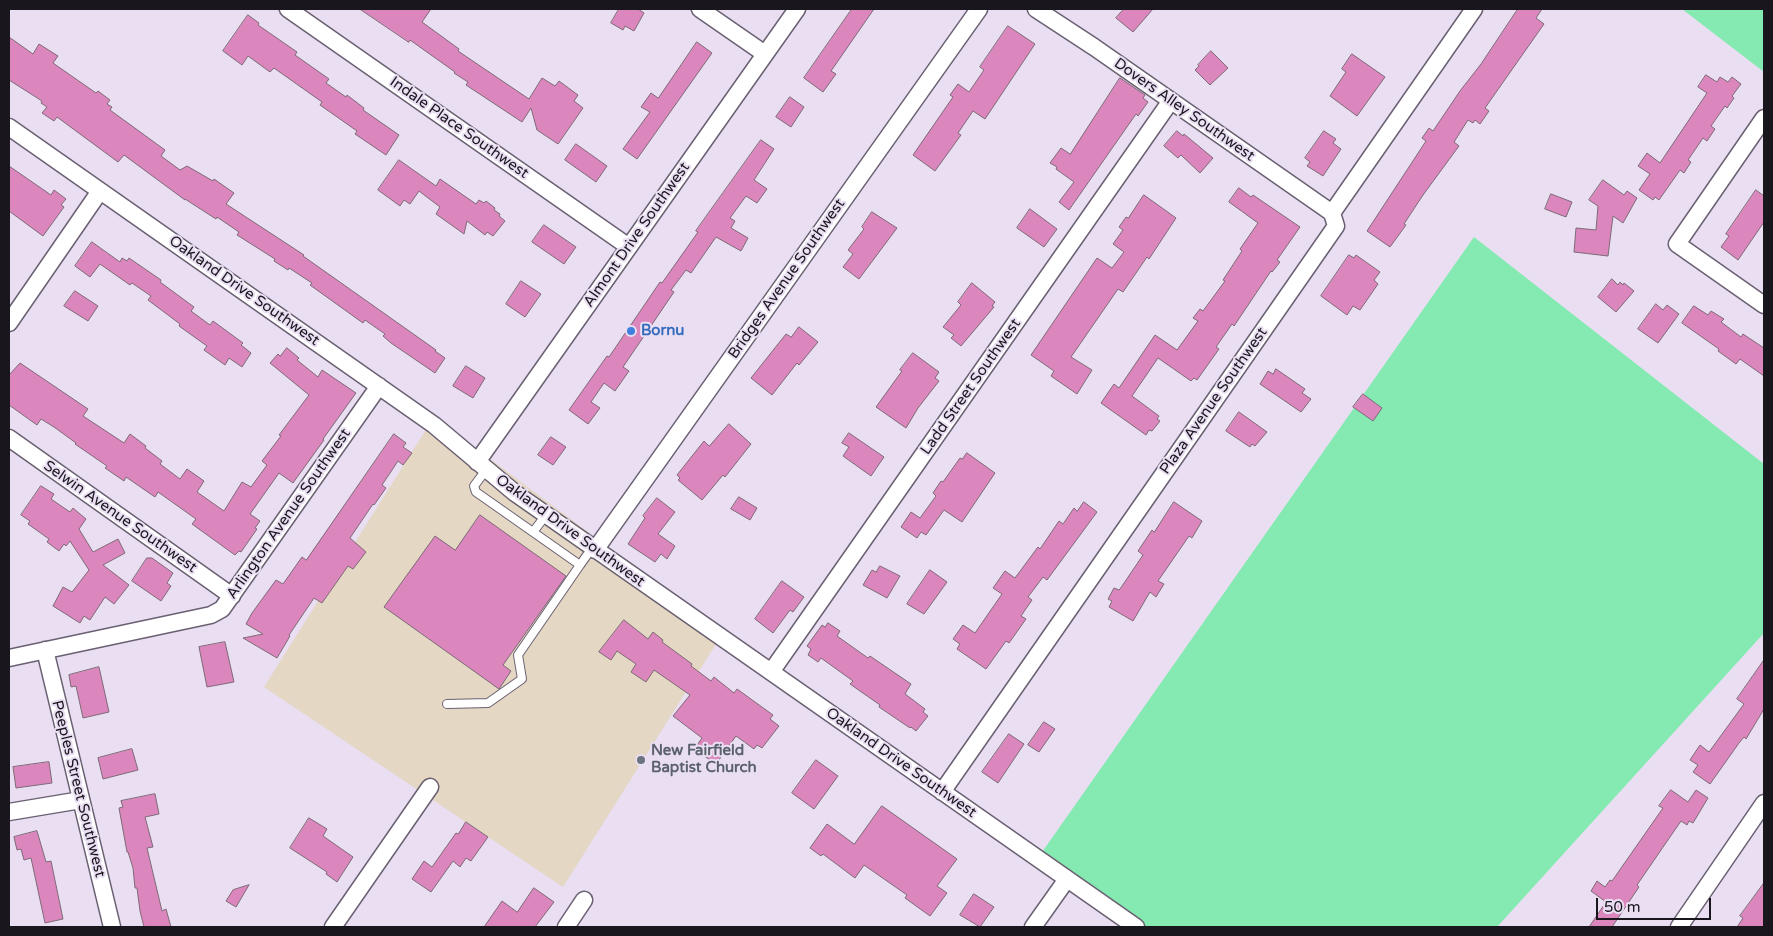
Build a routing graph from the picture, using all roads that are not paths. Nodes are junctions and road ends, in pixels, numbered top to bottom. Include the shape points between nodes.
1 (288, 9) edge
2 (700, 9) edge
3 (797, 9) edge
4 (979, 9) edge
5 (1036, 9) edge
6 (1471, 10) edge
7 (765, 54) junction
8 (1170, 102) junction
9 (1764, 118) edge
10 (9, 128) edge
11 (100, 192) junction
12 (1332, 213) junction
13 (629, 247) junction
14 (1764, 304) edge
15 (9, 323) edge
16 (379, 386) junction
17 (9, 438) edge
18 (482, 466) junction
19 (546, 515) junction
20 (533, 532) junction
21 (594, 549) junction
22 (580, 565) junction
23 (232, 596) junction
24 (45, 650) junction
25 (9, 658) edge
26 (771, 672) junction
27 (447, 704) dead end
28 (430, 787) dead end
29 (942, 792) junction
30 (81, 800) junction
31 (1764, 803) edge
32 (9, 812) edge
33 (1068, 879) junction
34 (584, 900) dead end
35 (112, 927) edge
36 (333, 927) edge
37 (566, 927) edge
38 (1033, 927) edge
39 (1136, 927) edge
40 (1679, 927) edge

1 - 13 street, Indale Place Southwest
2 - 7 street
3 - 7 street, Almont Drive Southwest
4 - 21 street, Bridges Avenue Southwest
5 - 8 street, Dovers Alley Southwest
6 - 12 street, Plaza Avenue Southwest
7 - 13 street, Almont Drive Southwest
8 - 12 street, Dovers Alley Southwest
8 - 26 street, Ladd Street Southwest
9 - 14 street via 1677,244
10 - 11 street, Oakland Drive Southwest
11 - 15 street
11 - 16 street, Oakland Drive Southwest
12 - 29 street, Plaza Avenue Southwest via 1336,226
13 - 18 street, Almont Drive Southwest
16 - 18 street, Oakland Drive Southwest via 434,425
16 - 23 street, Arlington Avenue Southwest
17 - 23 street, Selwin Avenue Southwest
18 - 19 street, Oakland Drive Southwest via 514,494
18 - 20 lane via 474,486 476,492
19 - 20 lane
19 - 21 street, Oakland Drive Southwest
20 - 22 lane
21 - 22 lane
21 - 26 street, Oakland Drive Southwest
22 - 27 lane via 518,655 522,679 488,703
23 - 24 street, Arlington Avenue Southwest via 222,609 211,615
24 - 25 street, Arlington Avenue Southwest
24 - 30 street, Peeples Street Southwest
26 - 29 street, Oakland Drive Southwest
28 - 36 street
29 - 33 street, Oakland Drive Southwest
30 - 32 street
30 - 35 street, Peeples Street Southwest
31 - 40 street
33 - 38 street
33 - 39 street, Oakland Drive Southwest
34 - 37 street

